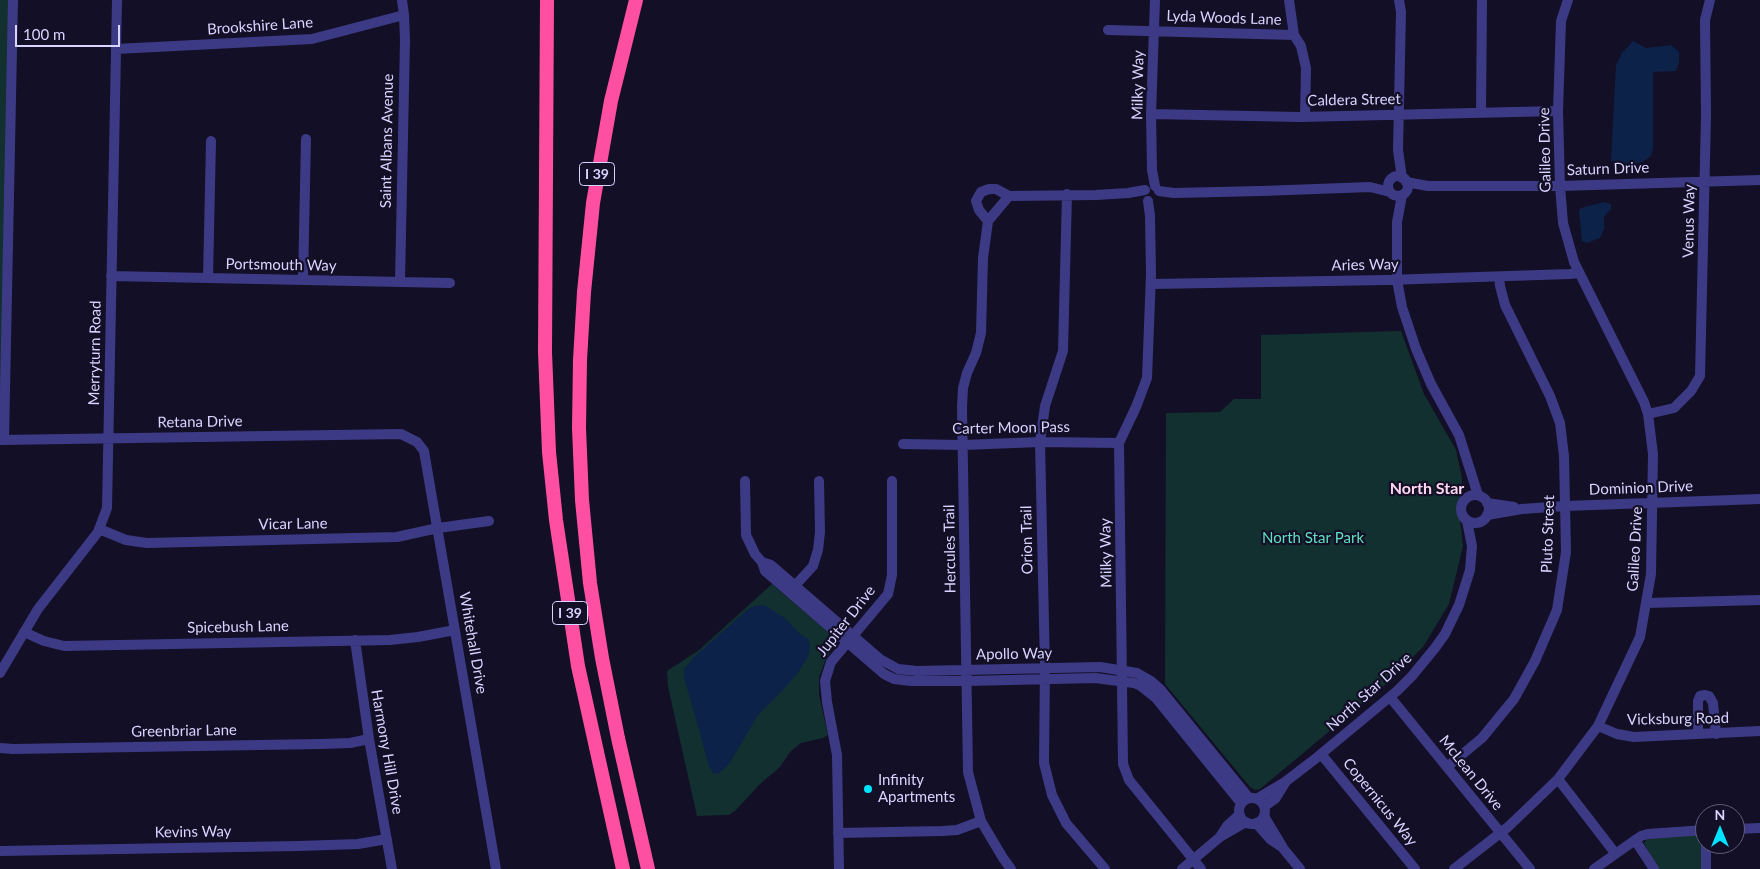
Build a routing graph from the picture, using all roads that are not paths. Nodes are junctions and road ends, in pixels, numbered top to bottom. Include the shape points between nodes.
1 (13, 0) edge
2 (117, 0) edge
3 (402, 0) edge
4 (547, 0) edge
5 (636, 0) edge
6 (1155, 0) edge
7 (1289, 0) edge
8 (1399, 0) edge
9 (1482, 0) edge
10 (1568, 0) edge
11 (1710, 0) edge
12 (404, 15) junction
13 (1108, 30) dead end
14 (1154, 31) junction
15 (1294, 35) junction
16 (116, 49) junction
17 (1558, 111) junction
18 (1481, 112) junction
19 (1151, 114) junction
20 (1398, 114) junction
21 (1305, 116) junction
22 (306, 139) dead end
23 (211, 142) dead end
24 (1760, 180) edge
25 (1704, 181) junction
26 (1560, 186) junction
27 (1397, 187) junction
28 (1067, 194) junction
29 (1152, 194) junction
30 (1009, 196) junction
31 (988, 221) junction
32 (1579, 272) junction
33 (111, 276) junction
34 (1499, 277) junction
35 (208, 278) junction
36 (303, 280) junction
37 (1397, 280) junction
38 (400, 282) junction
39 (450, 283) dead end
40 (1151, 284) junction
41 (1648, 414) junction
42 (401, 434) joint
43 (108, 438) junction
44 (2, 440) edge
45 (1040, 442) junction
46 (1119, 443) junction
47 (903, 444) dead end
48 (963, 445) junction
49 (1470, 467) junction
50 (818, 481) dead end
51 (892, 481) dead end
52 (745, 482) dead end
53 (1478, 495) junction
54 (1467, 497) junction
55 (1760, 499) edge
56 (1652, 502) junction
57 (1487, 503) junction
58 (1566, 506) junction
59 (1522, 509) junction
60 (1487, 515) junction
61 (489, 521) dead end
62 (1467, 521) junction
63 (1478, 523) junction
64 (438, 528) junction
65 (99, 529) junction
66 (1472, 554) junction
67 (793, 588) junction
68 (1760, 600) edge
69 (1647, 603) junction
70 (455, 630) junction
71 (24, 632) junction
72 (850, 639) junction
73 (355, 640) junction
74 (967, 670) junction
75 (0, 673) edge
76 (1045, 674) junction
77 (1123, 675) junction
78 (967, 681) junction
79 (1390, 697) junction
80 (1598, 726) junction
81 (1760, 731) edge
82 (1698, 734) junction
83 (1716, 734) junction
84 (369, 739) junction
85 (0, 748) edge
86 (1320, 754) junction
87 (1446, 767) junction
88 (1558, 779) junction
89 (1255, 804) junction
90 (1247, 820) junction
91 (981, 821) junction
92 (1760, 828) edge
93 (1745, 829) edge
94 (1695, 831) edge
95 (838, 833) junction
96 (1500, 833) junction
97 (387, 839) junction
98 (1635, 840) junction
99 (1282, 847) junction
100 (0, 851) edge
101 (1615, 853) junction
102 (1706, 854) edge
103 (1193, 859) junction
104 (392, 869) edge
105 (496, 869) edge
106 (623, 869) edge
107 (648, 869) edge
108 (839, 869) edge
109 (1012, 869) edge
110 (1105, 869) edge
111 (1182, 869) edge
112 (1202, 869) edge
113 (1300, 869) edge
114 (1415, 869) edge
115 (1454, 869) edge
116 (1530, 869) edge
117 (1594, 869) edge
118 (1654, 869) edge
119 (1706, 869) edge

1 - 44 street
2 - 16 street, Merryturn Road
3 - 12 street, Saint Albans Avenue
4 - 106 highway, I 39 via 545,352 549,452 578,666
5 - 107 highway, I 39 via 611,101 592,203 582,318 579,428 590,583 618,738
6 - 14 street, Milky Way
7 - 15 street
8 - 20 street
9 - 18 street
10 - 17 street, Galileo Drive via 1561,21
11 - 25 street, Venus Way via 1705,20
12 - 16 street, Brookshire Lane via 312,39
12 - 38 street, Saint Albans Avenue
13 - 14 street, Lyda Woods Lane
14 - 15 street, Lyda Woods Lane
14 - 19 street, Milky Way
15 - 21 street via 1301,46 1306,68
16 - 33 street, Merryturn Road
17 - 18 street, Caldera Street
17 - 26 street, Galileo Drive
18 - 20 street, Caldera Street
19 - 21 street, Caldera Street
19 - 29 street, Milky Way
20 - 21 street, Caldera Street
20 - 27 street
22 - 36 street
23 - 35 street
24 - 25 street, Saturn Drive
25 - 26 street, Saturn Drive
25 - 41 street, Venus Way via 1700,376 1674,408
26 - 27 street, Saturn Drive
26 - 32 street, Galileo Drive via 1563,224
27 - 29 street, Saturn Drive
27 - 37 street
28 - 29 street, Saturn Drive
28 - 30 street, Saturn Drive
28 - 45 street, Orion Trail via 1063,351 1045,406
29 - 40 street, Milky Way
30 - 31 street
30 - 31 street, Saturn Drive via 996,189 981,192 976,201
31 - 48 street, Hercules Trail via 983,258 981,333 963,388
32 - 34 street, Aries Way
32 - 41 street, Galileo Drive
33 - 35 street, Portsmouth Way
33 - 43 street, Merryturn Road
34 - 37 street, Aries Way
34 - 58 street, Pluto Street via 1505,305 1550,396 1560,424
35 - 36 street, Portsmouth Way
36 - 38 street, Portsmouth Way
37 - 40 street, Aries Way
37 - 49 street via 1416,349 1456,429
38 - 39 street, Portsmouth Way
40 - 46 street, Milky Way via 1147,378
41 - 56 street, Galileo Drive via 1653,454
42 - 43 street, Retana Drive
42 - 64 street, Whitehall Drive via 417,442 424,451
43 - 44 street, Retana Drive
43 - 65 street, Merryturn Road via 107,508
45 - 46 street, Carter Moon Pass
45 - 48 street, Carter Moon Pass
45 - 76 street, Orion Trail
46 - 77 street, Milky Way
47 - 48 street, Carter Moon Pass
48 - 74 street, Hercules Trail
49 - 53 street
49 - 54 street
50 - 67 street via 818,550 813,566
51 - 72 street, Jupiter Drive via 892,575 888,594
52 - 67 street, Apollo Way via 746,535 754,554 762,562 771,564
53 - 54 street
53 - 57 street
54 - 62 street via 1460,511
55 - 56 street, Dominion Drive
56 - 58 street, Dominion Drive
56 - 69 street, Galileo Drive via 1651,574
57 - 59 street, Dominion Drive
57 - 60 street
58 - 59 street, Dominion Drive
58 - 87 street, Pluto Street via 1566,552 1557,610 1535,661 1514,699 1482,738
59 - 60 street, Dominion Drive
60 - 63 street
61 - 64 street, Vicar Lane
62 - 63 street
62 - 66 street, North Star Drive
63 - 66 street, North Star Drive
64 - 65 street, Vicar Lane via 398,537 147,543 126,540
64 - 70 street, Whitehall Drive
65 - 71 street, Merryturn Road
66 - 79 street, North Star Drive via 1461,599 1445,634 1426,661
67 - 72 street, Apollo Way
68 - 69 street
69 - 80 street, Galileo Drive via 1640,637
70 - 73 street, Spicebush Lane via 418,637
70 - 105 street, Whitehall Drive
71 - 73 street, Spicebush Lane via 44,642 64,646
71 - 75 street, Merryturn Road
72 - 74 street, Apollo Way via 898,669
72 - 78 street, Apollo Way via 878,670 894,679
72 - 95 street, Jupiter Drive via 831,662 825,681 837,755
73 - 84 street, Harmony Hill Drive
74 - 76 street, Apollo Way
74 - 78 street, Hercules Trail
76 - 77 street, Apollo Way via 1100,667
76 - 78 street, Apollo Way
76 - 110 street, Orion Trail via 1044,763 1052,795 1066,823
77 - 89 street, Apollo Way via 1156,698
77 - 103 street, Milky Way via 1123,764 1126,776
78 - 91 street, Hercules Trail via 968,772
79 - 86 street, North Star Drive
79 - 87 street, McLean Drive
80 - 82 street, Vicksburg Road via 1634,737
80 - 88 street, Galileo Drive
81 - 83 street, Vicksburg Road
82 - 83 street, Vicksburg Road
82 - 83 street via 1698,701 1705,695 1710,696 1713,703
84 - 85 street, Greenbriar Lane via 320,744
84 - 97 street, Harmony Hill Drive
86 - 89 street, North Star Drive via 1285,782 1275,799
86 - 114 street, Copernicus Way
87 - 96 street, McLean Drive
88 - 96 street, Galileo Drive
88 - 101 street
89 - 90 street, North Star Drive
89 - 90 street via 1239,807
89 - 99 street, Apollo Way
90 - 99 street, Apollo Way
90 - 103 street
91 - 95 street via 957,830
91 - 109 street, Hercules Trail
92 - 93 street
94 - 98 street via 1648,834
95 - 108 street, Jupiter Drive
96 - 115 street, Galileo Drive
96 - 116 street, McLean Drive
97 - 100 street, Kevins Way via 358,844 299,846
97 - 104 street, Harmony Hill Drive
98 - 101 street
98 - 118 street
99 - 113 street, Apollo Way
101 - 117 street
102 - 119 street
103 - 111 street
103 - 112 street, Milky Way

